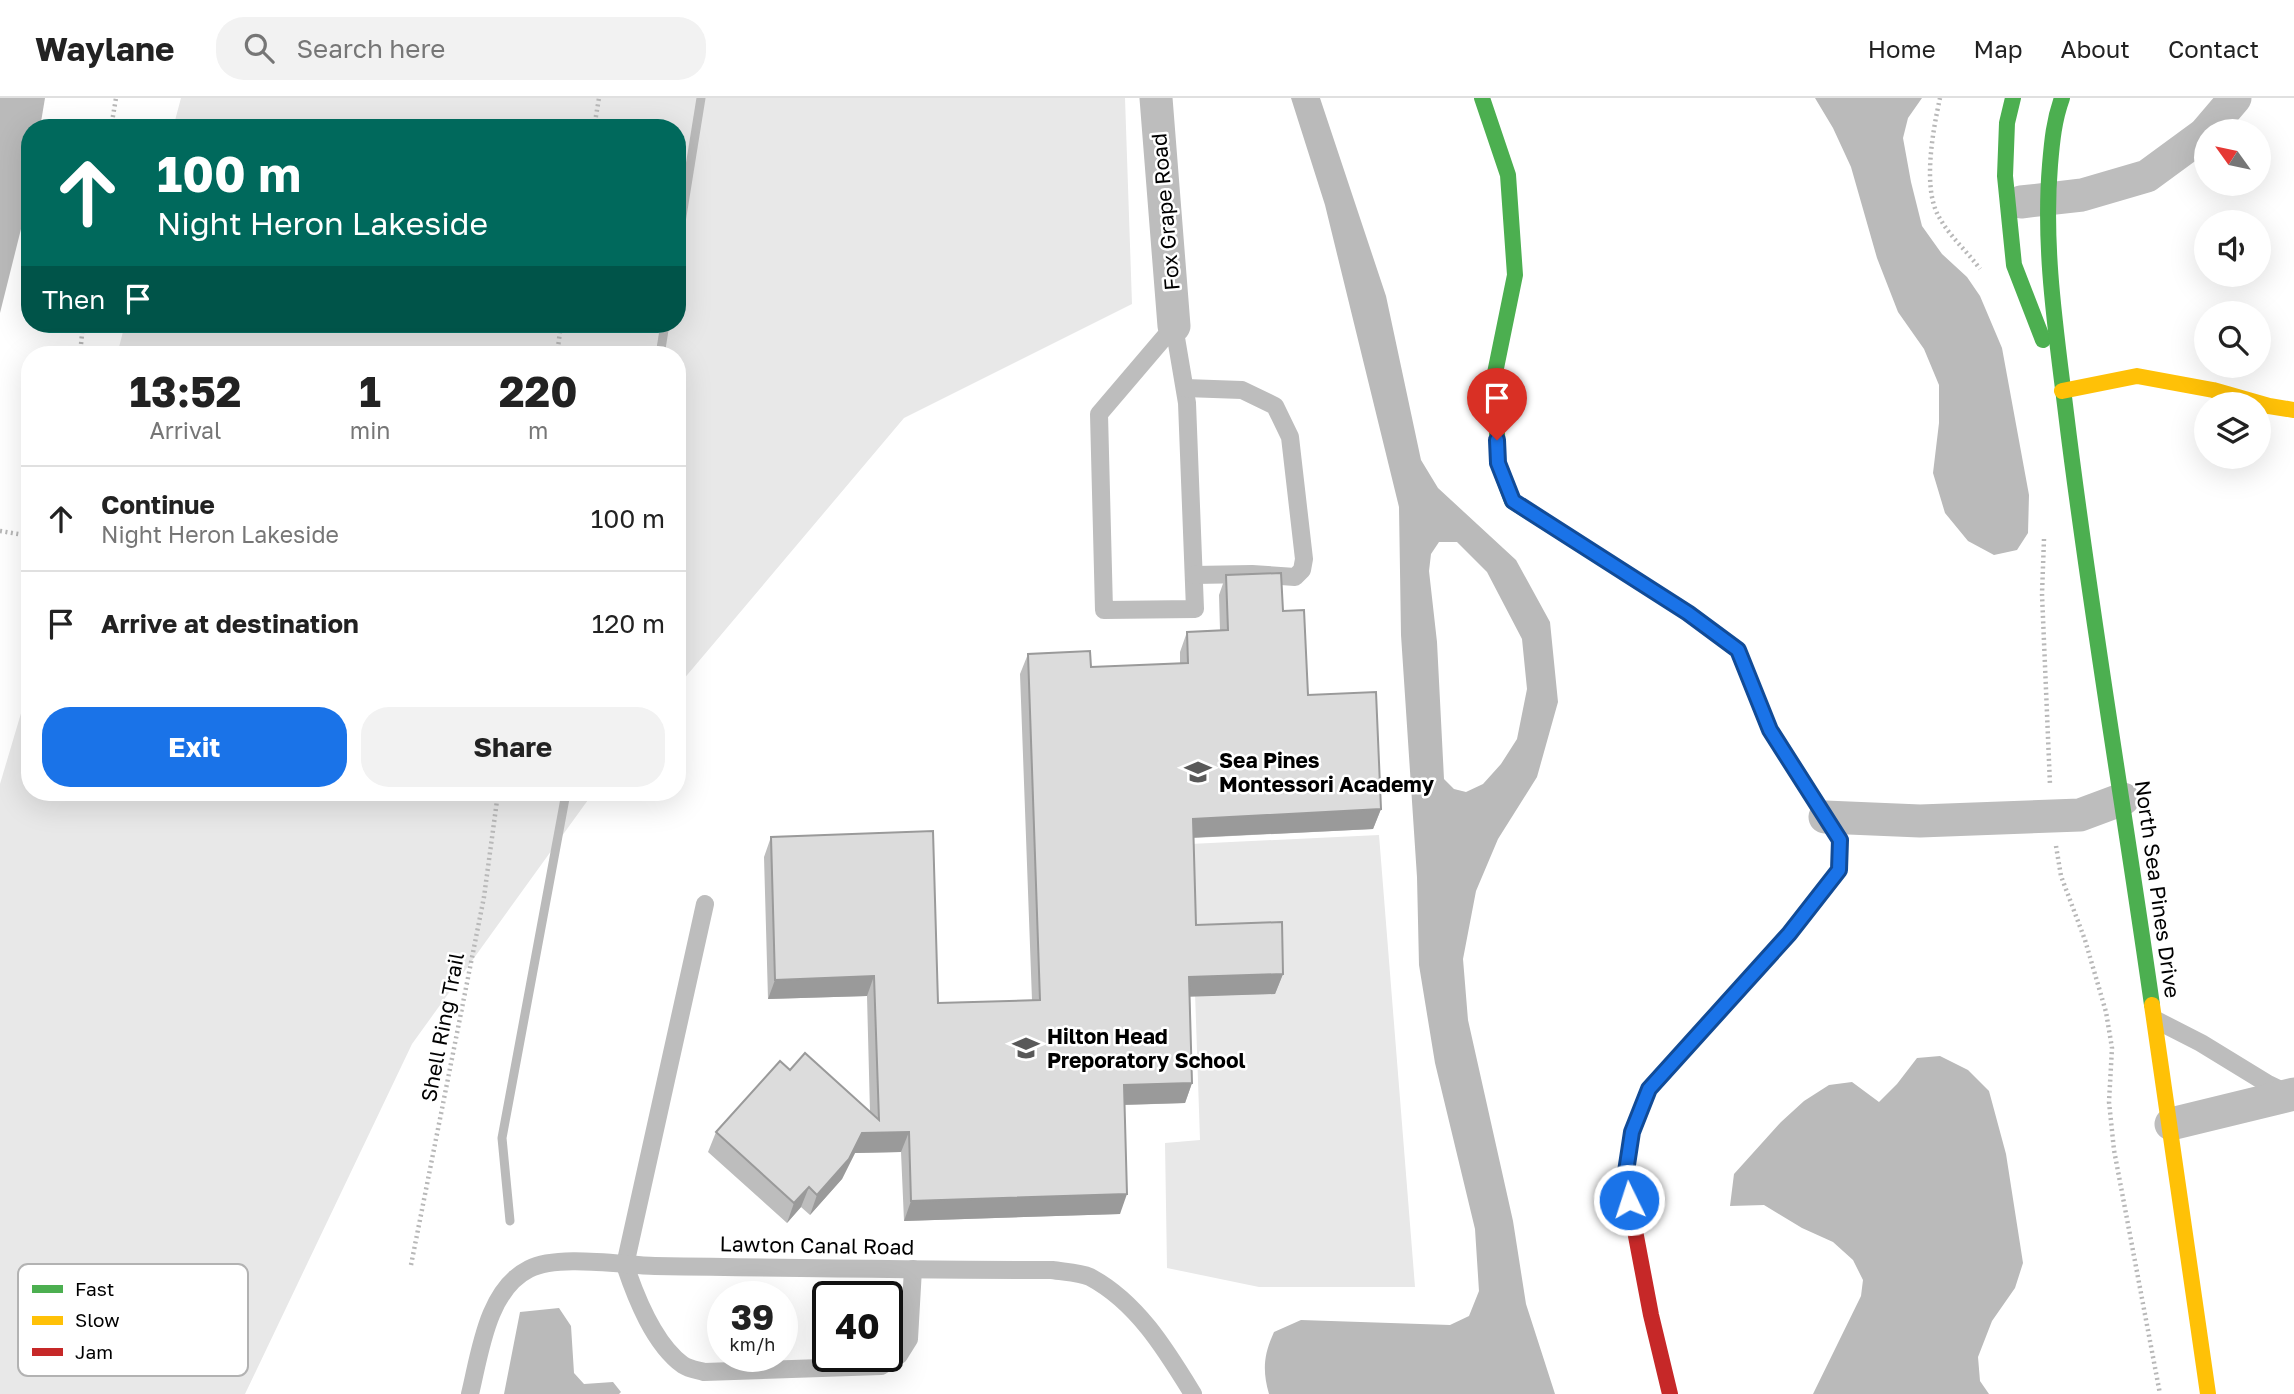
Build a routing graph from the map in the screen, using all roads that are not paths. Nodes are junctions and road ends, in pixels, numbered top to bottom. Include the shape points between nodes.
1 (1156, 98) edge
2 (1482, 98) edge
3 (2013, 98) edge
4 (2062, 98) edge
5 (2235, 98) edge
6 (2217, 119) edge
7 (2194, 141) edge
8 (2047, 199) junction
9 (2008, 204) junction
10 (1174, 326) junction
11 (1185, 388) junction
12 (2062, 391) junction
13 (2294, 410) edge
14 (1194, 575) junction
15 (2123, 799) junction
16 (1825, 817) junction
17 (705, 904) dead end
18 (2156, 1020) junction
19 (2292, 1094) edge
20 (2171, 1124) junction
21 (625, 1265) junction
22 (913, 1269) junction
23 (470, 1394) edge
24 (1193, 1394) edge
25 (1670, 1394) edge
26 (2208, 1394) edge

1 - 10 street, Fox Grape Road
2 - 16 street via 1508,175 1515,275 1495,373 1498,463 1513,501 1738,650 1770,730
3 - 9 street, North Sea Pines Drive via 2007,123
4 - 8 street, North Sea Pines Drive via 2054,120
5 - 6 street
7 - 8 street via 2147,176 2082,195
8 - 9 street
8 - 12 street, North Sea Pines Drive via 2050,292
9 - 12 street, North Sea Pines Drive via 2014,265
10 - 11 lane
10 - 14 lane via 1099,414 1104,610 1195,609
11 - 14 lane
11 - 14 lane via 1242,390 1276,406 1290,437 1304,559 1303,570 1295,576
12 - 13 street via 2137,376
12 - 15 street, North Sea Pines Drive via 2084,562
15 - 16 street via 2080,815 2050,817 1920,821
15 - 18 street, North Sea Pines Drive
16 - 25 street via 1840,840 1839,870 1789,934 1649,1089 1632,1132 1625,1178
17 - 21 lane
18 - 19 lane
18 - 20 street, North Sea Pines Drive
19 - 20 street
20 - 26 street, North Sea Pines Drive
21 - 22 lane, Lawton Canal Road
21 - 22 lane via 637,1299 668,1351 686,1367 704,1372 881,1366 899,1355 909,1339
21 - 23 lane, Lawton Canal Road via 552,1261 528,1269 502,1291
22 - 24 lane, Lawton Canal Road via 1052,1270 1087,1276 1114,1294 1154,1333

